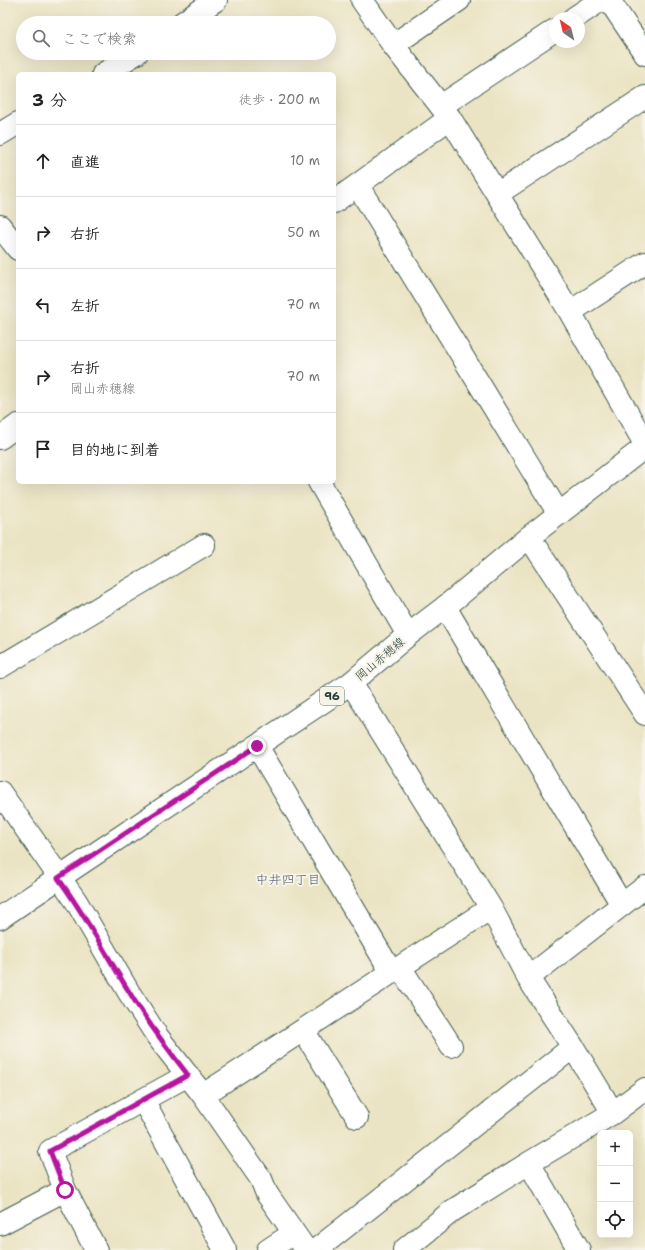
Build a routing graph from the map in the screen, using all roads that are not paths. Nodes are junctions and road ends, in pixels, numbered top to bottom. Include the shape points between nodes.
1 (216, 0) edge
2 (362, 0) edge
3 (459, 0) edge
4 (601, 0) edge
5 (609, 0) edge
6 (583, 12) edge
7 (192, 16) edge
8 (549, 35) edge
9 (393, 45) junction
10 (645, 54) edge
11 (126, 60) edge
12 (106, 72) edge
13 (645, 97) edge
14 (446, 112) junction
15 (16, 124) edge
16 (0, 134) edge
17 (358, 186) junction
18 (497, 194) junction
19 (336, 201) edge
20 (0, 226) edge
21 (16, 246) edge
22 (645, 263) edge
23 (570, 312) junction
24 (16, 426) edge
25 (0, 438) edge
26 (644, 450) edge
27 (320, 484) edge
28 (559, 514) junction
29 (529, 537) junction
30 (204, 545) dead end
31 (445, 607) junction
32 (408, 635) junction
33 (0, 667) edge
34 (351, 683) junction
35 (645, 714) edge
36 (257, 746) junction
37 (0, 792) edge
38 (58, 878) junction
39 (643, 893) edge
40 (622, 905) junction
41 (491, 908) junction
42 (0, 918) edge
43 (396, 970) junction
44 (528, 978) junction
45 (303, 1030) junction
46 (451, 1046) dead end
47 (573, 1047) junction
48 (188, 1075) junction
49 (645, 1089) edge
50 (203, 1095) junction
51 (144, 1100) junction
52 (613, 1114) junction
53 (357, 1117) dead end
54 (529, 1163) junction
55 (65, 1190) junction
56 (0, 1224) edge
57 (300, 1242) edge
58 (96, 1250) edge
59 (225, 1250) edge
60 (268, 1250) edge
61 (316, 1250) edge
62 (404, 1250) edge
63 (579, 1250) edge

1 - 7 street
2 - 9 street
3 - 9 street
4 - 6 street
5 - 10 street
8 - 14 street
9 - 14 street
11 - 12 street
13 - 18 street
14 - 17 street
14 - 18 street
15 - 16 street
17 - 19 street
17 - 28 street
18 - 23 street
20 - 21 street
22 - 23 street
23 - 26 street
24 - 25 street
26 - 28 street, 岡山赤穂線 / 96
27 - 32 street
28 - 29 street, 岡山赤穂線 / 96
29 - 31 street, 岡山赤穂線 / 96
29 - 35 street
30 - 33 street
31 - 32 street, 岡山赤穂線 / 96
31 - 40 street
32 - 34 street, 岡山赤穂線 / 96
34 - 36 street, 岡山赤穂線 / 96
34 - 41 street
36 - 38 street, 岡山赤穂線 / 96
36 - 43 street
37 - 38 street
38 - 42 street, 岡山赤穂線 / 96
38 - 48 street via 76,901 157,1036
39 - 40 street
40 - 44 street
41 - 43 street
41 - 44 street
43 - 45 street
43 - 46 street
44 - 47 street
45 - 50 street
45 - 53 street
47 - 52 street
47 - 61 street
48 - 50 street
48 - 51 street
49 - 52 street
50 - 57 street via 261,1179 267,1194
51 - 55 street via 50,1151
51 - 59 street
52 - 54 street
54 - 62 street via 452,1211
54 - 63 street
55 - 56 street
55 - 58 street
57 - 60 street

